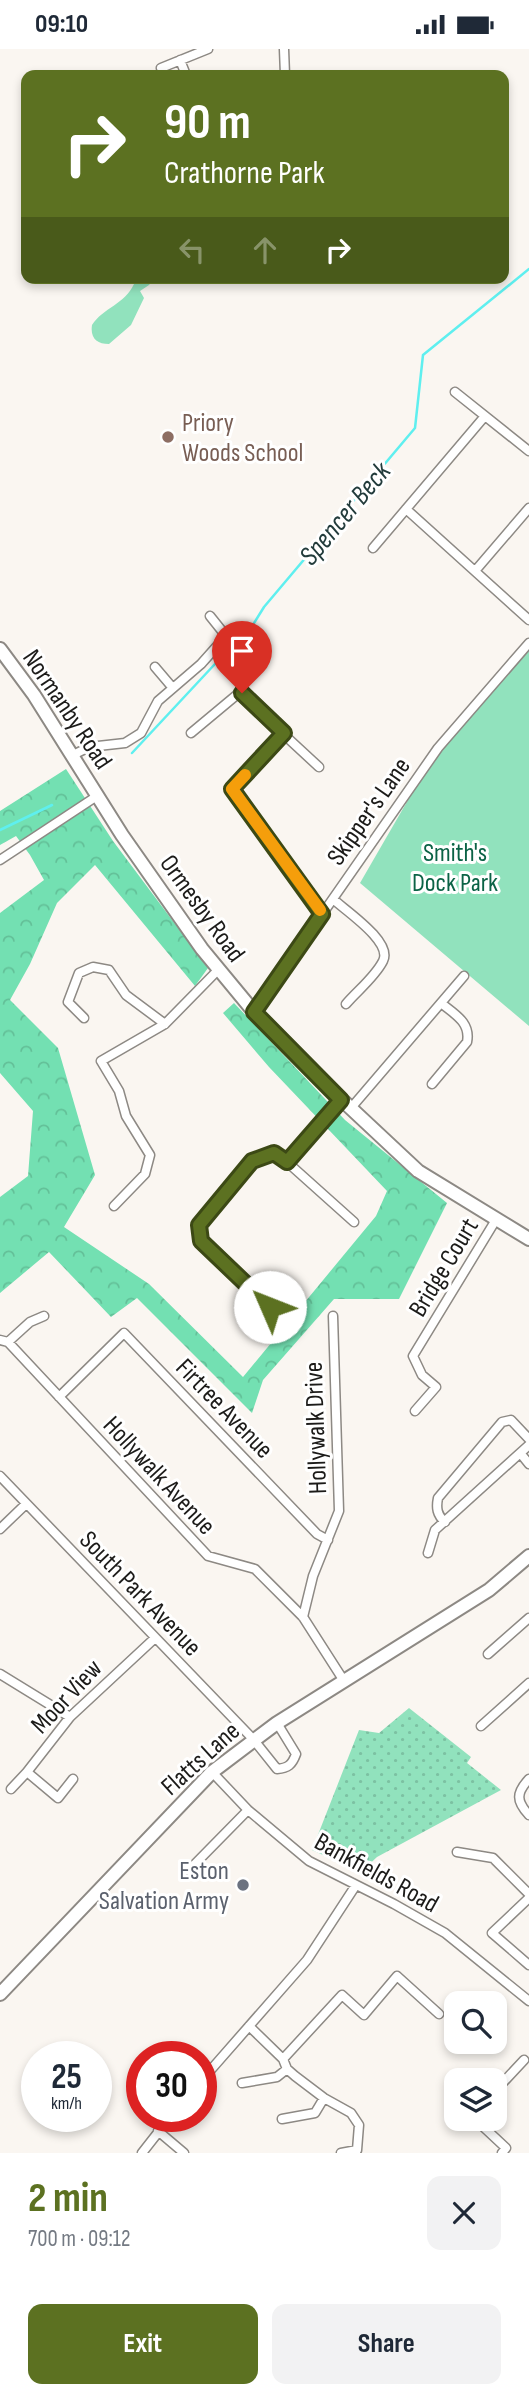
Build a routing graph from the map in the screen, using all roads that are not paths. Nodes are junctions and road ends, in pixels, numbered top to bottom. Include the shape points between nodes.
1 (208, 49) edge
2 (284, 49) edge
3 (180, 61) junction
4 (161, 68) dead end
5 (184, 70) edge
6 (285, 70) edge
7 (456, 392) dead end
8 (485, 416) junction
9 (529, 451) edge
10 (529, 508) edge
11 (405, 509) junction
12 (373, 548) dead end
13 (475, 571) junction
14 (210, 616) dead end
15 (529, 620) edge
16 (529, 643) edge
17 (0, 649) edge
18 (155, 667) dead end
19 (172, 687) junction
20 (191, 733) dead end
21 (284, 733) junction
22 (73, 755) junction
23 (319, 767) dead end
24 (97, 796) junction
25 (0, 860) edge
26 (333, 899) junction
27 (322, 914) junction
28 (218, 970) junction
29 (464, 976) dead end
30 (441, 1003) junction
31 (346, 1004) dead end
32 (254, 1012) junction
33 (84, 1018) dead end
34 (165, 1024) junction
35 (432, 1084) dead end
36 (346, 1104) junction
37 (287, 1162) junction
38 (114, 1206) dead end
39 (497, 1218) junction
40 (354, 1222) dead end
41 (529, 1239) edge
42 (270, 1307) dead end
43 (333, 1316) dead end
44 (44, 1317) dead end
45 (4, 1341) edge
46 (58, 1397) junction
47 (415, 1411) dead end
48 (529, 1439) edge
49 (529, 1445) edge
50 (521, 1454) junction
51 (529, 1464) edge
52 (0, 1476) edge
53 (26, 1504) junction
54 (445, 1522) junction
55 (0, 1529) edge
56 (328, 1540) junction
57 (428, 1553) dead end
58 (529, 1556) edge
59 (303, 1617) junction
60 (529, 1618) edge
61 (155, 1637) junction
62 (488, 1654) dead end
63 (0, 1674) edge
64 (344, 1681) junction
65 (529, 1683) edge
66 (521, 1690) junction
67 (529, 1699) edge
68 (70, 1717) junction
69 (277, 1723) junction
70 (481, 1726) dead end
71 (253, 1739) junction
72 (27, 1772) junction
73 (212, 1772) junction
74 (73, 1779) dead end
75 (529, 1779) edge
76 (11, 1789) dead end
77 (248, 1810) junction
78 (529, 1815) edge
79 (457, 1852) dead end
80 (190, 1870) dead end
81 (356, 1885) junction
82 (529, 1896) edge
83 (529, 1965) edge
84 (0, 1994) edge
85 (529, 2001) edge
86 (439, 2014) dead end
87 (249, 2026) junction
88 (283, 2059) junction
89 (524, 2060) dead end
90 (217, 2063) edge
91 (287, 2069) junction
92 (507, 2078) edge
93 (242, 2083) dead end
94 (324, 2098) junction
95 (282, 2119) dead end
96 (488, 2131) edge
97 (157, 2132) edge
98 (159, 2132) edge
99 (142, 2153) edge
100 (184, 2153) edge
101 (341, 2153) edge
102 (502, 2153) edge

1 - 3 street
2 - 6 street
3 - 4 street
3 - 5 street
7 - 8 street
8 - 9 street
8 - 11 street
10 - 13 street
11 - 12 street
11 - 13 street
13 - 15 street
14 - 19 street via 226,636
16 - 26 street, Skipper's Lane via 438,748
17 - 22 main road, Normanby Road
18 - 19 street
19 - 22 street via 141,733 125,743 89,747
20 - 21 street via 239,693
21 - 23 street
21 - 27 street via 232,789
22 - 24 main road, Normanby Road
24 - 25 street
24 - 28 main road, Ormesby Road
26 - 27 street, Skipper's Lane
26 - 31 street via 380,940 385,951 382,964
27 - 32 street, Skipper's Lane
28 - 32 main road, Ormesby Road
28 - 34 street
29 - 30 street
30 - 35 street via 465,1023 468,1035
30 - 36 street
32 - 36 main road, Ormesby Road
33 - 34 street via 68,1002 79,973 93,967 109,970 126,995
34 - 38 street via 101,1061 150,1155 145,1174
36 - 37 street
36 - 39 main road, Ormesby Road via 435,1183
37 - 40 street
37 - 42 street via 274,1153 252,1161 199,1225 201,1241
39 - 41 main road, Ormesby Road
39 - 47 street, Bridge Court via 413,1356 422,1375 436,1387
43 - 56 street, Hollywalk Drive via 339,1511
44 - 45 street
45 - 46 street, Hollywalk Avenue
46 - 56 street, Firtree Avenue via 124,1333 317,1534
46 - 59 street, Hollywalk Avenue via 208,1556 255,1569
48 - 54 street via 510,1420 502,1422 439,1499 438,1514
49 - 50 street
50 - 51 street
50 - 54 street
52 - 53 street, South Park Avenue
53 - 55 street
53 - 61 street, South Park Avenue
54 - 57 street via 435,1531
56 - 59 street, Hollywalk Drive
58 - 64 main road, Flatts Lane via 489,1590
59 - 64 street, Hollywalk Avenue
60 - 62 street
61 - 68 street, Moor View
61 - 71 street, South Park Avenue
63 - 68 street
64 - 69 main road, Flatts Lane
65 - 66 street
66 - 67 street
66 - 70 street
68 - 72 street, Moor View
69 - 71 main road, Flatts Lane
69 - 71 street, South Park Avenue via 296,1754 286,1768 277,1769
71 - 73 main road, Flatts Lane
72 - 74 street, Moor View via 58,1798
72 - 76 street
73 - 77 street, Bankfields Road
73 - 84 main road, Flatts Lane
75 - 78 street via 519,1797
77 - 80 street
77 - 81 street, Bankfields Road via 309,1861
79 - 82 street via 493,1858
81 - 85 street, Bankfields Road via 445,1933
81 - 87 street via 307,1961
82 - 83 street via 492,1933
86 - 88 street via 397,1976 363,2015 342,1995
87 - 88 street
87 - 90 street
88 - 91 street
89 - 92 street
91 - 93 street via 277,2077
91 - 94 street
94 - 95 street via 314,2113
94 - 101 street via 351,2113 359,2125 357,2150
96 - 102 street via 506,2148
97 - 99 street
98 - 100 street

